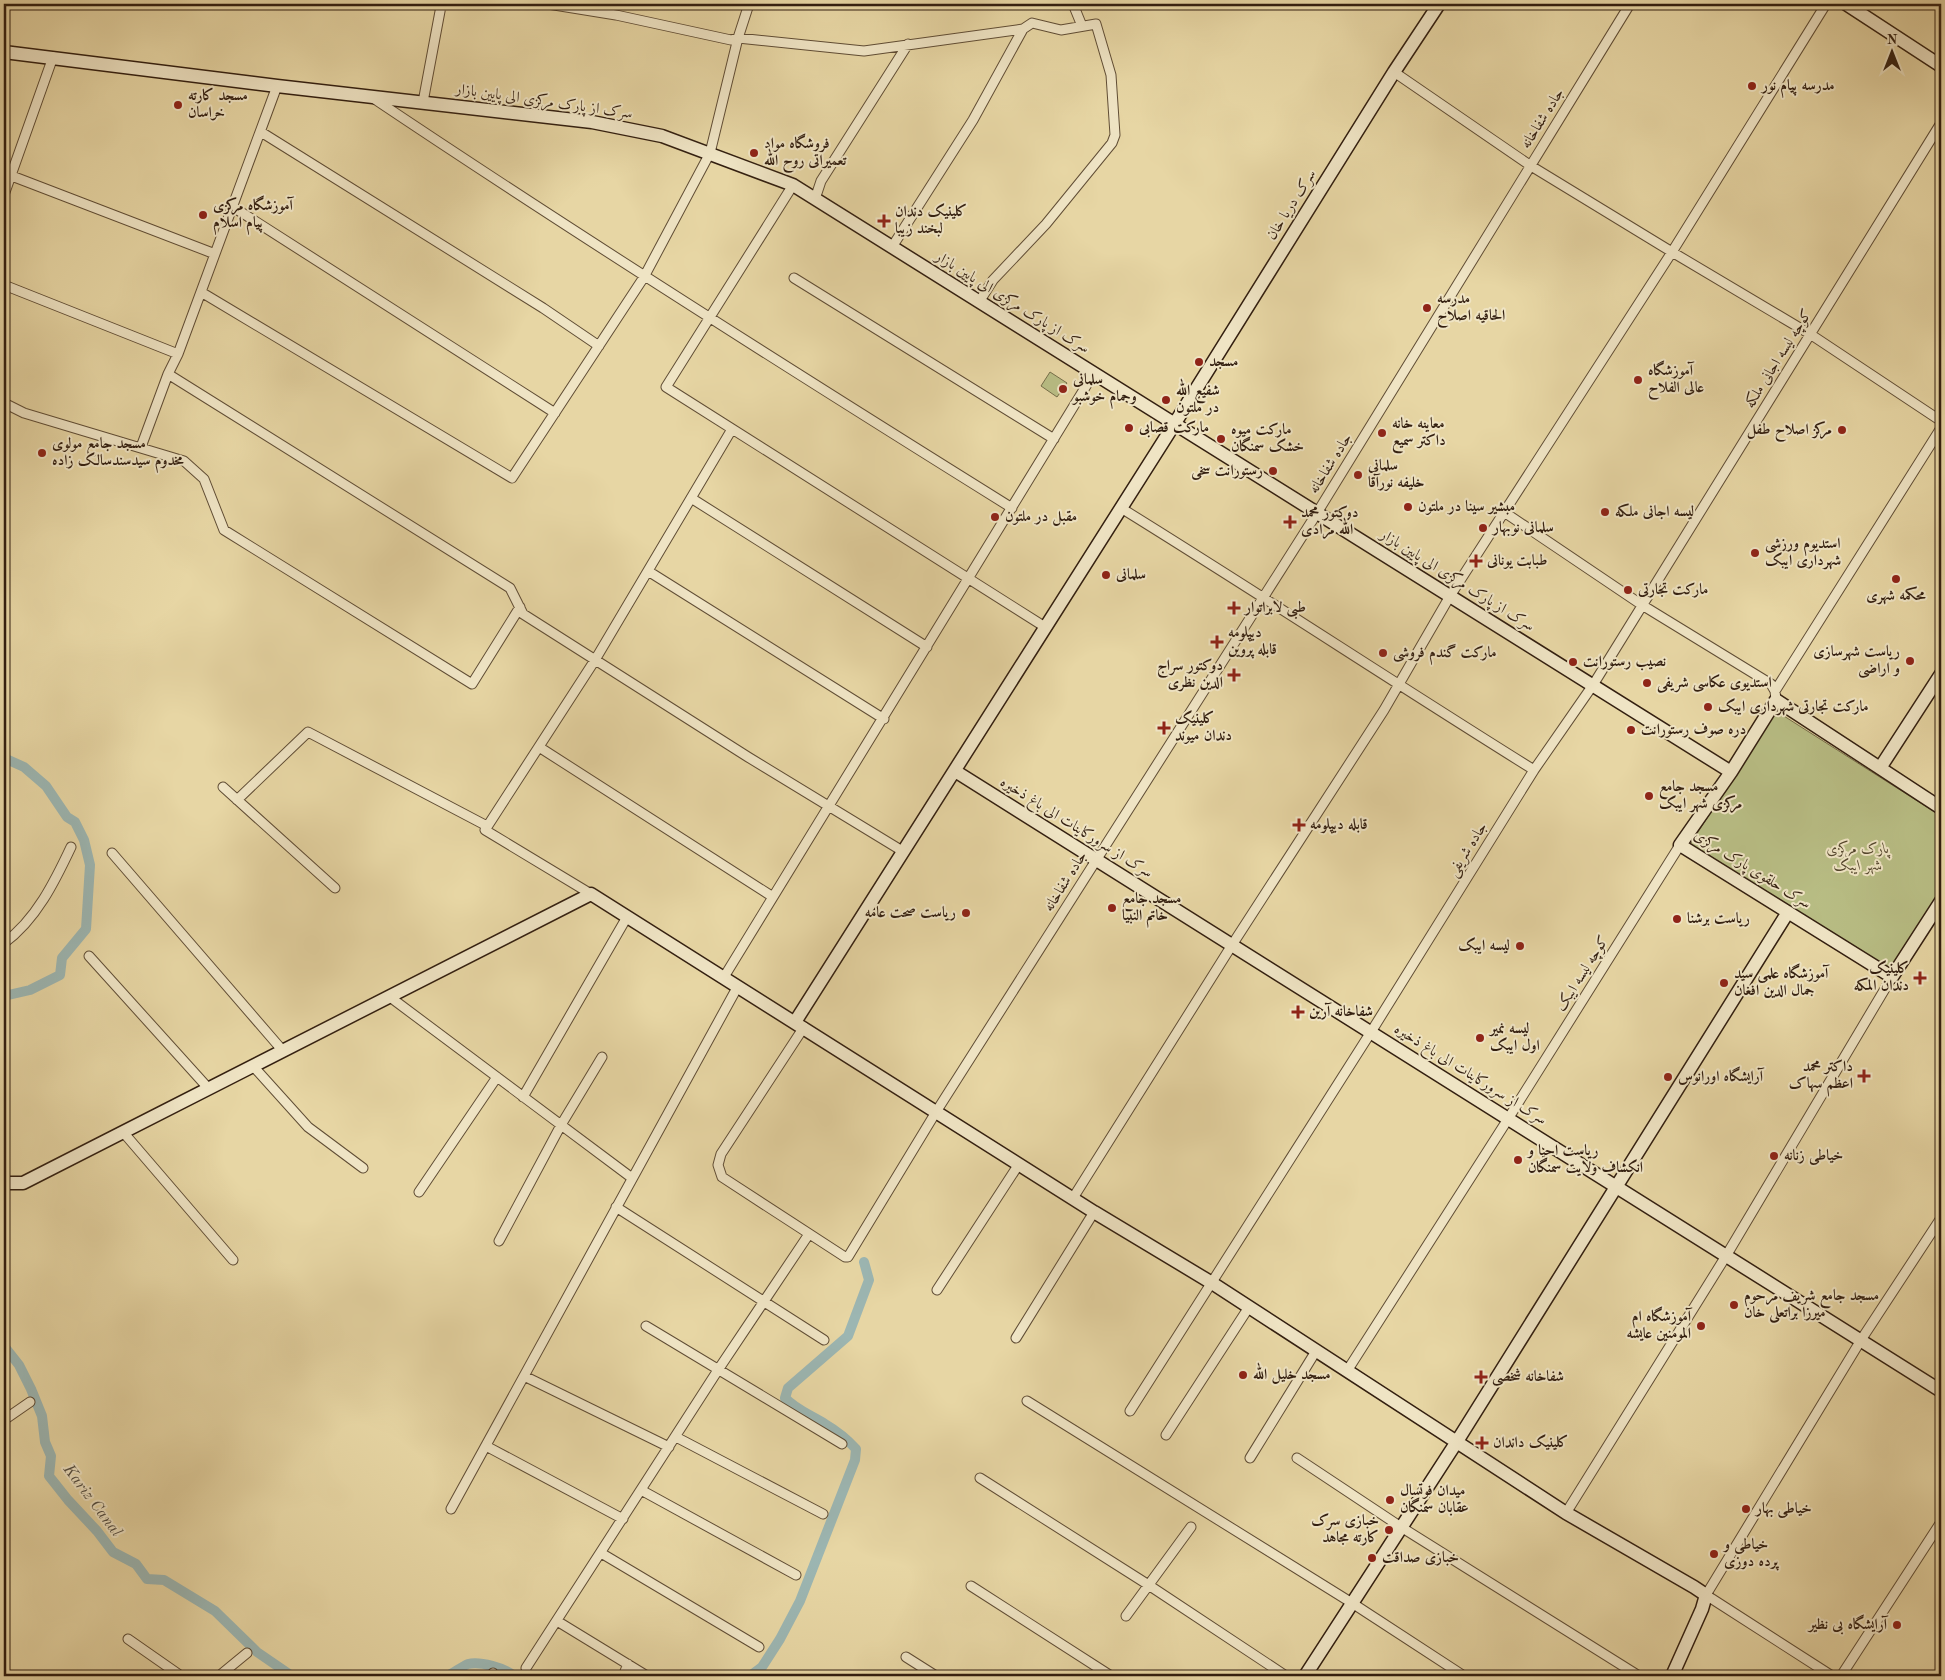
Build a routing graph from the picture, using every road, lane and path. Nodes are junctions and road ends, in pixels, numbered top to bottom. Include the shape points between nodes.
1 (440, 4) edge
2 (548, 4) edge
3 (749, 4) edge
4 (1073, 4) edge
5 (1438, 4) edge
6 (1630, 4) edge
7 (1826, 4) edge
8 (1846, 4) edge
9 (1082, 26) junction
10 (1023, 29) junction
11 (738, 38) junction
12 (908, 44) junction
13 (4, 52) edge
14 (53, 57) junction
15 (1941, 66) edge
16 (1394, 72) junction
17 (278, 86) junction
18 (371, 97) junction
19 (423, 102) junction
20 (1941, 123) edge
21 (261, 132) junction
22 (710, 153) junction
23 (1531, 166) junction
24 (7, 174) edge
25 (793, 185) junction
26 (4, 195) edge
27 (815, 199) junction
28 (233, 207) junction
29 (892, 247) junction
30 (1672, 252) junction
31 (215, 254) junction
32 (644, 277) junction
33 (794, 278) dead end
34 (4, 285) edge
35 (201, 292) junction
36 (979, 302) junction
37 (709, 319) junction
38 (1810, 334) junction
39 (599, 346) junction
40 (178, 354) junction
41 (1094, 373) junction
42 (168, 374) junction
43 (4, 403) edge
44 (555, 412) junction
45 (1941, 421) edge
46 (1175, 424) junction
47 (1941, 428) edge
48 (732, 429) junction
49 (1054, 439) junction
50 (141, 446) junction
51 (691, 498) junction
52 (1012, 508) junction
53 (1122, 508) junction
54 (1504, 512) junction
55 (1317, 513) junction
56 (648, 571) junction
57 (969, 579) junction
58 (1264, 596) junction
59 (1450, 596) junction
60 (1642, 605) junction
61 (520, 607) junction
62 (1045, 627) junction
63 (928, 647) junction
64 (594, 660) junction
65 (1941, 674) edge
66 (1398, 685) junction
67 (1593, 685) junction
68 (1776, 695) junction
69 (884, 719) junction
70 (539, 746) junction
71 (1880, 768) junction
72 (1534, 770) junction
73 (955, 771) junction
74 (1731, 772) junction
75 (223, 787) dead end
76 (238, 800) junction
77 (828, 806) junction
78 (1941, 808) edge
79 (487, 826) junction
80 (1680, 845) junction
81 (71, 847) dead end
82 (904, 852) junction
83 (112, 853) dead end
84 (1096, 860) junction
85 (335, 888) dead end
86 (590, 894) junction
87 (772, 897) junction
88 (1940, 907) edge
89 (1788, 912) junction
90 (627, 917) junction
91 (4, 943) edge
92 (1232, 945) junction
93 (88, 956) dead end
94 (724, 977) junction
95 (1892, 977) junction
96 (738, 986) junction
97 (390, 996) junction
98 (799, 1024) junction
99 (1371, 1032) junction
100 (283, 1051) junction
101 (602, 1057) dead end
102 (253, 1066) junction
103 (497, 1077) junction
104 (209, 1089) junction
105 (523, 1097) junction
106 (936, 1112) junction
107 (1508, 1118) junction
108 (561, 1126) junction
109 (123, 1132) junction
110 (1018, 1164) junction
111 (363, 1168) dead end
112 (632, 1178) junction
113 (4, 1183) edge
114 (1616, 1186) junction
115 (419, 1192) dead end
116 (1073, 1198) junction
117 (616, 1208) junction
118 (1094, 1212) junction
119 (1941, 1218) edge
120 (809, 1234) junction
121 (499, 1241) dead end
122 (1726, 1256) junction
123 (233, 1260) dead end
124 (1212, 1283) junction
125 (937, 1290) dead end
126 (764, 1301) junction
127 (1248, 1307) junction
128 (646, 1326) dead end
129 (1016, 1338) dead end
130 (824, 1340) dead end
131 (1861, 1340) junction
132 (1316, 1351) junction
133 (718, 1370) junction
134 (1347, 1370) junction
135 (524, 1376) junction
136 (1941, 1390) edge
137 (1027, 1401) dead end
138 (30, 1402) dead end
139 (1130, 1411) dead end
140 (4, 1420) edge
141 (1166, 1435) dead end
142 (676, 1437) junction
143 (1456, 1443) junction
144 (842, 1444) dead end
145 (486, 1446) junction
146 (669, 1447) junction
147 (1250, 1458) dead end
148 (1297, 1458) dead end
149 (980, 1478) dead end
150 (641, 1490) junction
151 (451, 1509) dead end
152 (1566, 1513) junction
153 (823, 1514) dead end
154 (623, 1519) junction
155 (1941, 1522) edge
156 (1191, 1527) dead end
157 (1401, 1527) junction
158 (602, 1553) junction
159 (796, 1576) dead end
160 (1147, 1584) junction
161 (971, 1586) dead end
162 (1706, 1595) junction
163 (1352, 1603) junction
164 (1126, 1616) dead end
165 (557, 1620) junction
166 (128, 1639) dead end
167 (759, 1647) dead end
168 (247, 1653) dead end
169 (906, 1657) dead end
170 (628, 1664) junction
171 (526, 1668) dead end
172 (1677, 1674) edge
173 (181, 1676) edge
174 (219, 1676) edge
175 (623, 1676) edge
176 (647, 1676) edge
177 (936, 1676) edge
178 (1111, 1676) edge
179 (1286, 1676) edge
180 (1305, 1676) edge
181 (1464, 1676) edge
182 (1639, 1676) edge
183 (1832, 1676) edge
184 (1841, 1676) edge

1 - 19 street
2 - 11 street via 731,40
3 - 11 street
4 - 9 street
5 - 16 street, سرک دریا خان
6 - 23 street, جاده شفاخانه
7 - 30 street
8 - 15 street
9 - 10 street via 1061,30 1032,23
9 - 36 street via 1096,24 1111,75 1115,135 1112,144 1046,224 993,280
10 - 12 street
10 - 29 street via 973,120
11 - 12 street via 864,51
11 - 22 street
12 - 27 street via 821,181
13 - 14 street, سرک از پارک مرکزی الی پایین بازار
14 - 17 street, سرک از پارک مرکزی الی پایین بازار
14 - 24 street
16 - 23 street
16 - 46 street, سرک دریا خان
17 - 18 street, سرک از پارک مرکزی الی پایین بازار
17 - 21 street
18 - 19 street, سرک از پارک مرکزی الی پایین بازار
18 - 32 street
19 - 22 street, سرک از پارک مرکزی الی پایین بازار via 592,122 662,136
20 - 38 street, کوچه لیسه اجانی ملکه
21 - 28 street
21 - 39 street
22 - 25 street, سرک از پارک مرکزی الی پایین بازار
22 - 32 street
23 - 30 street
23 - 55 street, جاده شفاخانه
24 - 26 street
24 - 31 street
25 - 27 street, سرک از پارک مرکزی الی پایین بازار
25 - 37 street
27 - 29 street, سرک از پارک مرکزی الی پایین بازار
28 - 31 street
28 - 44 street
29 - 36 street, سرک از پارک مرکزی الی پایین بازار
30 - 38 street
30 - 54 street
31 - 35 street
32 - 37 street
32 - 39 street
33 - 49 street
34 - 40 street
35 - 40 street
35 - 44 street via 512,478
36 - 41 street, سرک از پارک مرکزی الی پایین بازار
37 - 48 street via 666,387
37 - 52 street
38 - 45 street
38 - 60 street, کوچه لیسه اجانی ملکه
39 - 44 street
40 - 42 street
41 - 46 street, سرک از پارک مرکزی الی پایین بازار
41 - 49 street
42 - 50 street
42 - 61 street via 510,588
43 - 50 street via 24,412
46 - 53 street, سرک دریا خان
46 - 55 street, سرک از پارک مرکزی الی پایین بازار
47 - 68 street
48 - 51 street
48 - 57 street
49 - 52 street
50 - 61 street via 184,461 204,479 224,530 472,684
51 - 56 street
51 - 63 street
52 - 57 street
53 - 58 street
53 - 62 street, سرک دریا خان
54 - 59 street
54 - 60 street
55 - 58 street, جاده شفاخانه
55 - 59 street, سرک از پارک مرکزی الی پایین بازار
56 - 64 street
56 - 69 street
57 - 62 street
57 - 63 street
58 - 66 street
58 - 84 street, جاده شفاخانه
59 - 66 street
59 - 67 street, سرک از پارک مرکزی الی پایین بازار
60 - 67 street, کوچه لیسه اجانی ملکه
60 - 68 street via 1771,684
61 - 64 street via 523,614
62 - 73 street, سرک دریا خان
63 - 69 street
64 - 70 street
64 - 77 street
65 - 71 street
66 - 72 street
66 - 92 street
67 - 72 street, جاده شریفی
67 - 74 street, سرک از پارک مرکزی الی پایین بازار
68 - 71 street
68 - 74 street, سرک حلقوی پارک مرکزی
69 - 77 street
70 - 79 street
70 - 87 street
71 - 78 street
72 - 99 street, جاده شریفی
73 - 82 street, سرک دریا خان
73 - 84 street, سرک از سرورکاینات الی باغ ذخیره
74 - 80 street, سرک حلقوی پارک مرکزی
75 - 76 street
76 - 79 street via 308,732
76 - 85 street
77 - 82 street
77 - 87 street
79 - 86 street via 484,830
80 - 89 street, سرک حلقوی پارک مرکزی
80 - 107 street, کوچه لیسه ایبک
81 - 91 street via 53,884
82 - 98 street, سرک دریا خان
83 - 100 street
84 - 92 street, سرک از سرورکاینات الی باغ ذخیره
84 - 106 street, جاده شفاخانه
86 - 90 street
86 - 97 street
87 - 94 street
88 - 95 street
89 - 95 street, سرک حلقوی پارک مرکزی
89 - 114 street
90 - 94 street
90 - 105 street
92 - 99 street, سرک از سرورکاینات الی باغ ذخیره
92 - 116 street
93 - 104 street
94 - 96 street
95 - 122 street
96 - 98 street
96 - 112 street
97 - 100 street
97 - 103 street
98 - 106 street
98 - 120 street via 718,1165 722,1177
99 - 107 street, سرک از سرورکاینات الی باغ ذخیره
99 - 124 street, جاده شریفی
100 - 102 street
101 - 108 street
102 - 104 street
102 - 111 street via 308,1127
103 - 105 street
103 - 115 street
104 - 109 street
105 - 108 street
106 - 110 street
106 - 120 street, جاده شفاخانه via 850,1255 845,1257
107 - 114 street, سرک از سرورکاینات الی باغ ذخیره
107 - 134 street, کوچه لیسه ایبک
108 - 112 street
108 - 121 street
109 - 113 street via 23,1183
109 - 123 street
110 - 116 street
110 - 125 street
112 - 117 street
114 - 122 street, سرک از سرورکاینات الی باغ ذخیره
114 - 143 street
116 - 118 street
117 - 126 street
117 - 135 street
118 - 124 street
118 - 129 street
119 - 131 street
120 - 126 street
122 - 131 street, سرک از سرورکاینات الی باغ ذخیره
122 - 152 street
124 - 127 street
124 - 139 street, جاده شریفی
126 - 130 street
126 - 133 street
127 - 132 street
127 - 141 street
128 - 133 street
131 - 136 street, سرک از سرورکاینات الی باغ ذخیره
131 - 162 street
132 - 134 street
132 - 147 street
133 - 142 street
133 - 144 street
134 - 143 street
135 - 145 street
135 - 146 street
137 - 163 street
138 - 140 street
142 - 146 street
142 - 153 street
143 - 152 street
143 - 157 street
145 - 151 street
145 - 154 street
146 - 150 street
148 - 157 street
149 - 160 street
150 - 154 street
150 - 159 street
152 - 162 street
154 - 158 street
155 - 184 street
156 - 160 street
157 - 163 street
157 - 182 street
158 - 165 street
158 - 167 street
160 - 164 street
160 - 179 street
161 - 178 street
162 - 172 street
162 - 183 street
163 - 180 street
163 - 181 street
165 - 170 street
165 - 171 street
166 - 173 street
168 - 174 street
169 - 177 street
170 - 175 street
170 - 176 street

